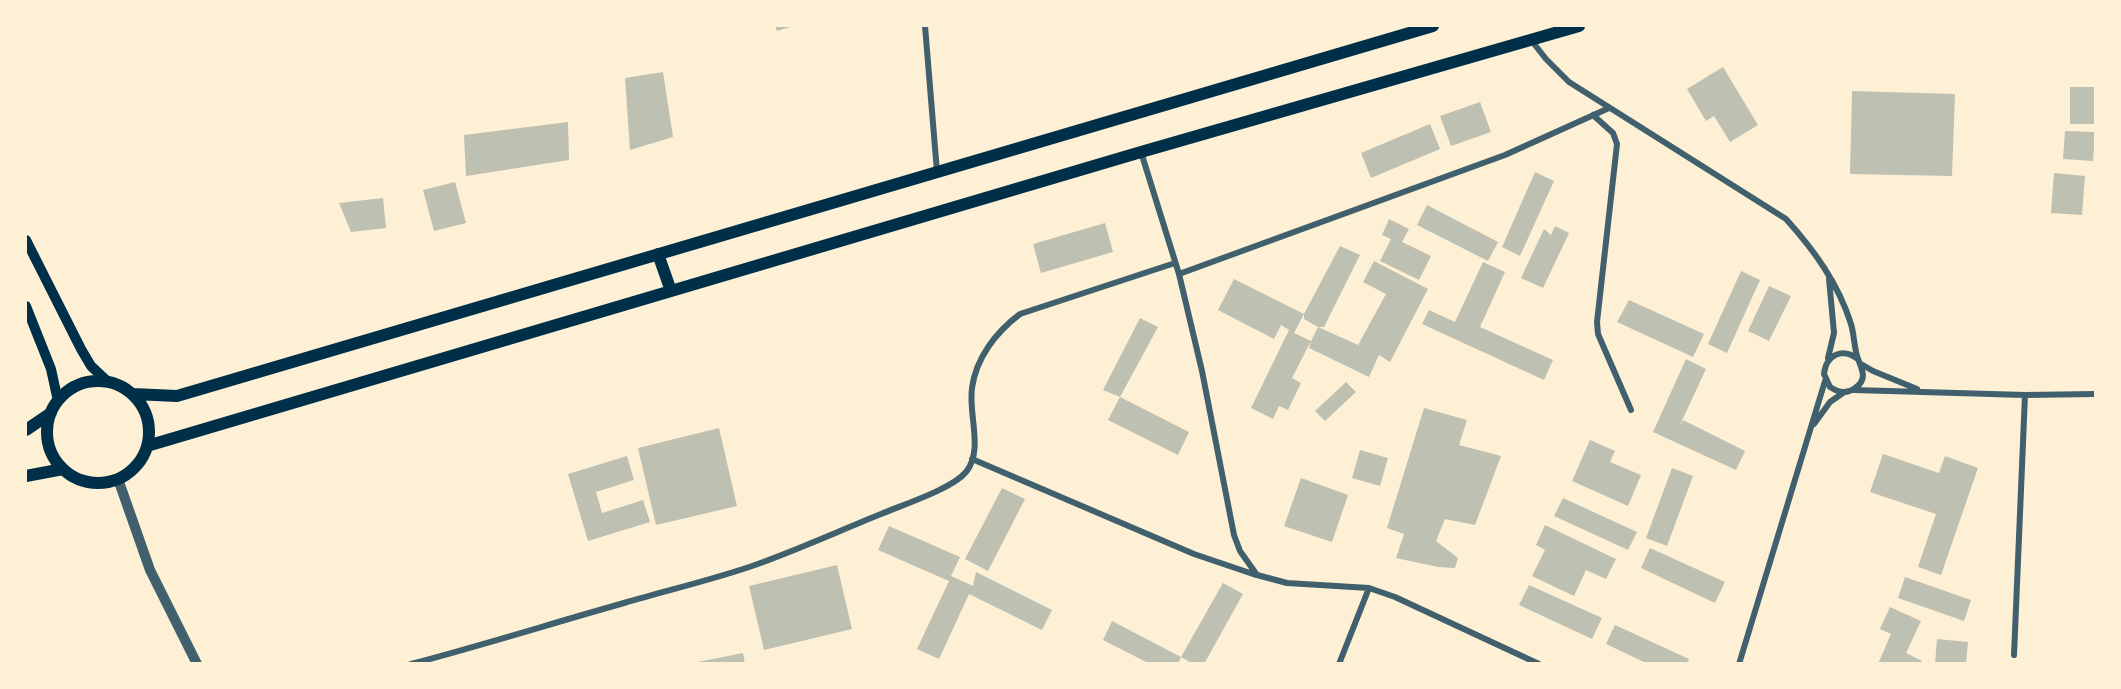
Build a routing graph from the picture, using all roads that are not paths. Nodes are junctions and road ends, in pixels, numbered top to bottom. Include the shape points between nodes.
1 (925, 26) edge
2 (1433, 26) edge
3 (1579, 26) edge
4 (1531, 40) junction
5 (1610, 108) junction
6 (1593, 115) junction
7 (1141, 152) junction
8 (937, 172) junction
9 (26, 240) edge
10 (658, 254) junction
11 (1175, 263) junction
12 (1828, 273) junction
13 (1179, 274) junction
14 (671, 291) junction
15 (26, 306) edge
16 (1828, 360) junction
17 (1860, 361) junction
18 (1825, 381) junction
19 (108, 382) junction
20 (1854, 390) junction
21 (1923, 391) junction
22 (1843, 393) junction
23 (133, 394) junction
24 (2096, 394) edge
25 (2025, 395) junction
26 (58, 401) junction
27 (1631, 410) dead end
28 (51, 413) junction
29 (26, 430) edge
30 (1807, 435) junction
31 (147, 446) junction
32 (972, 459) junction
33 (63, 469) junction
34 (26, 476) edge
35 (118, 479) junction
36 (1257, 575) junction
37 (1370, 588) junction
38 (2014, 655) dead end
39 (197, 663) edge
40 (411, 663) edge
41 (1339, 663) edge
42 (1539, 663) edge
43 (1739, 663) edge

1 - 8 street
2 - 8 main road
3 - 4 main road
4 - 5 street via 1569,82
4 - 7 main road
5 - 6 street
5 - 12 street via 1785,219
6 - 13 street via 1504,155
6 - 27 street via 1613,133 1617,144 1598,334
7 - 11 street
7 - 14 main road
8 - 10 main road
9 - 19 main road via 81,349 91,366
10 - 14 main road
10 - 23 main road via 177,396
11 - 13 street
11 - 32 street via 1020,314 1003,327 987,349 972,389
12 - 16 street via 1834,333
12 - 17 street via 1840,295
13 - 36 street via 1234,535
14 - 31 main road
15 - 26 main road via 51,369
16 - 17 street via 1848,353
16 - 18 street
17 - 20 street via 1863,375
17 - 21 street via 1880,374
18 - 22 street
18 - 30 street
19 - 23 main road
19 - 26 main road via 80,384
20 - 21 street
20 - 22 street
21 - 25 street
22 - 30 street via 1821,412
23 - 31 main road via 147,418
24 - 25 street
25 - 38 street
26 - 28 main road
28 - 29 main road
28 - 33 main road via 48,443
30 - 43 street
31 - 35 main road via 141,460
32 - 36 street via 1194,554
32 - 40 street via 956,481 754,565
33 - 34 main road
33 - 35 main road via 94,483
35 - 39 street via 150,570
36 - 37 street via 1287,583
37 - 41 street
37 - 42 street

